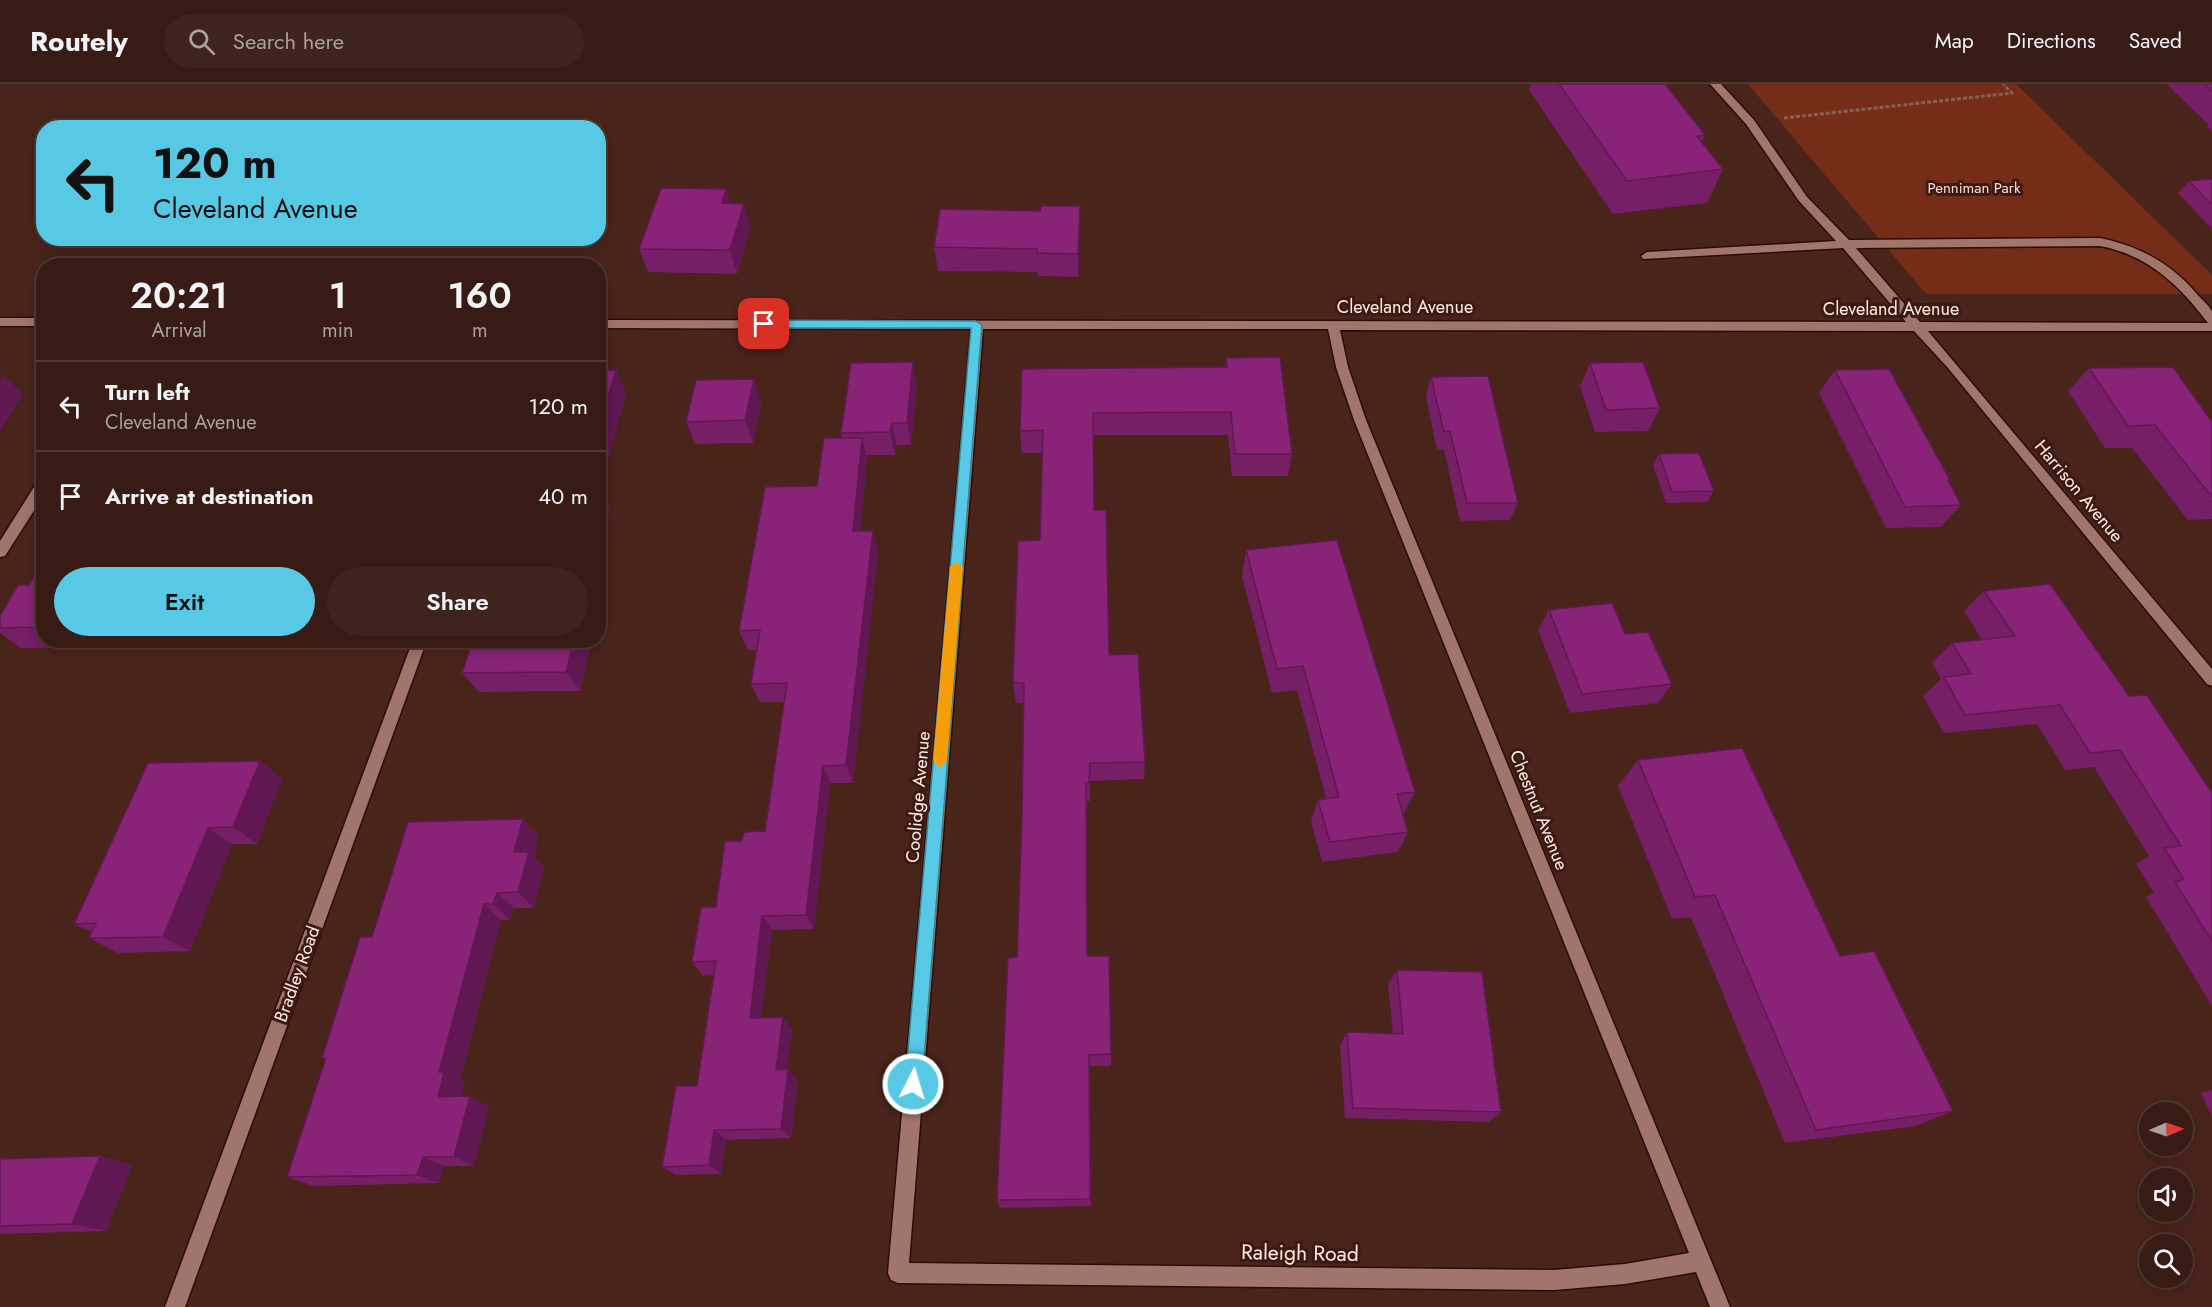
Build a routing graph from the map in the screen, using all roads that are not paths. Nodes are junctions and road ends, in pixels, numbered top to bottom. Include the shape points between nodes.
1 (1715, 84) edge
2 (1846, 244) junction
3 (1647, 256) dead end
4 (2212, 320) edge
5 (0, 322) edge
6 (36, 322) edge
7 (606, 324) edge
8 (976, 325) junction
9 (1333, 325) junction
10 (1917, 327) junction
11 (2212, 327) edge
12 (36, 496) edge
13 (0, 552) edge
14 (417, 648) edge
15 (2212, 680) edge
16 (1701, 1261) junction
17 (898, 1273) joint
18 (175, 1307) edge
19 (1720, 1307) edge

1 - 2 street, Harrison Avenue via 1750,122 1803,199
2 - 3 street
2 - 4 street via 2116,244 2158,262
2 - 10 street, Harrison Avenue
5 - 6 street
7 - 8 street, Cleveland Avenue
8 - 9 street, Cleveland Avenue
8 - 17 street, Coolidge Avenue
9 - 10 street, Cleveland Avenue
9 - 16 street, Chestnut Avenue via 1360,420
10 - 11 street, Cleveland Avenue
10 - 15 street, Harrison Avenue
12 - 13 street
14 - 18 street, Bradley Road
16 - 17 street, Raleigh Road via 1554,1280
16 - 19 street, Chestnut Avenue

